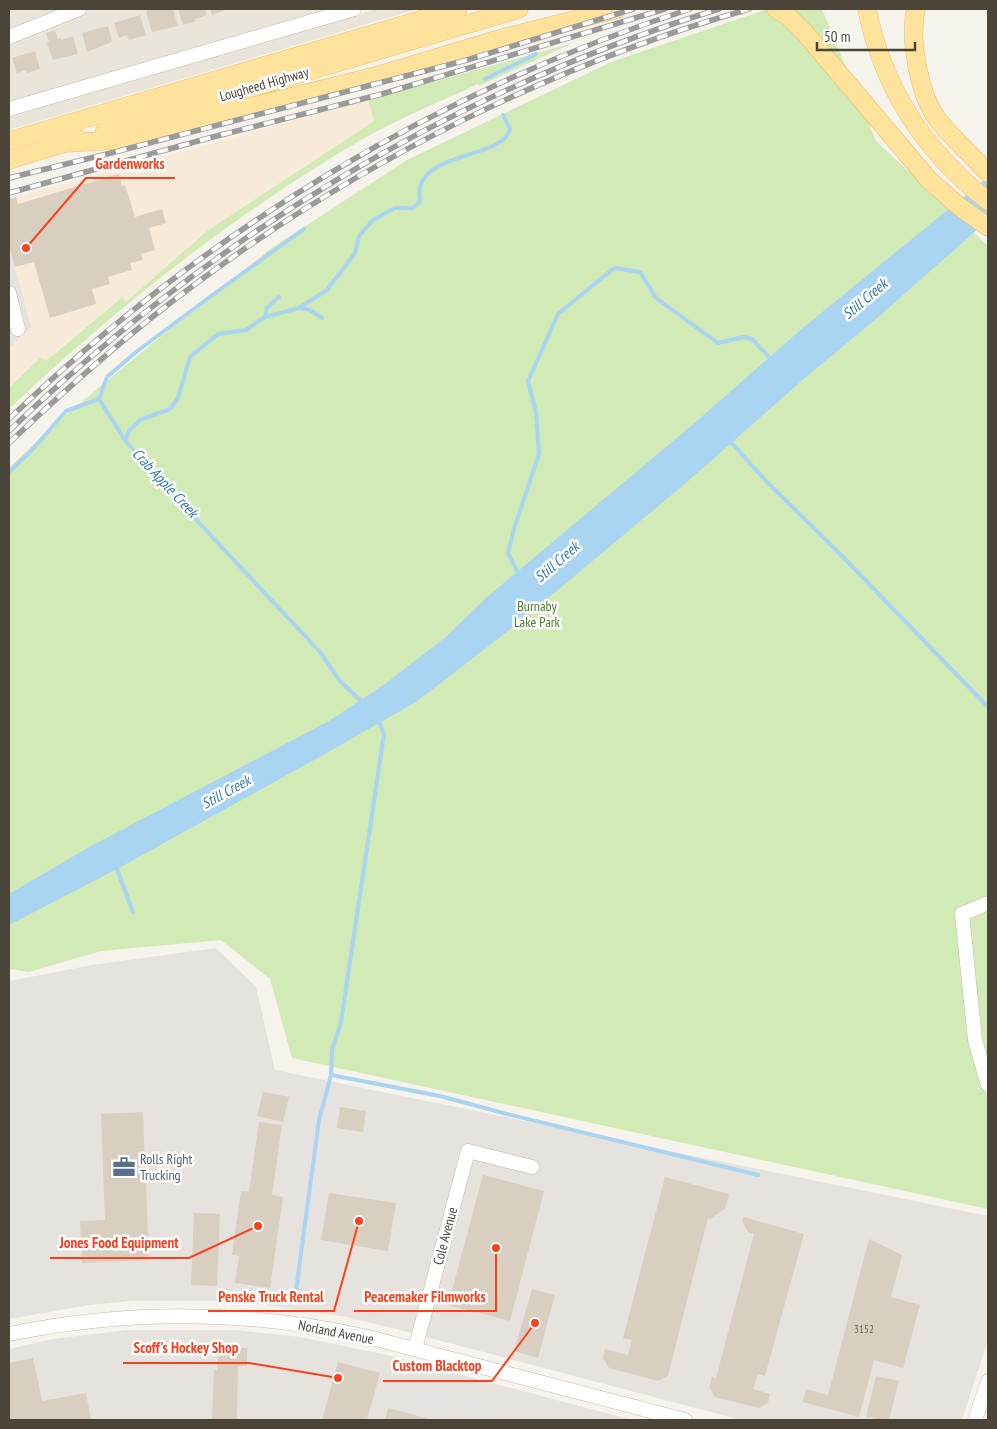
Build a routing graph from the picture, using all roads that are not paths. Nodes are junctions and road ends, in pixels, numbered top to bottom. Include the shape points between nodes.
1 (79, 9) edge
2 (354, 9) edge
3 (458, 9) edge
4 (519, 9) edge
5 (617, 9) edge
6 (776, 9) edge
7 (867, 9) edge
8 (916, 9) edge
9 (9, 37) edge
10 (9, 109) edge
11 (9, 142) edge
12 (66, 143) junction
13 (9, 160) edge
14 (988, 173) edge
15 (988, 201) edge
16 (988, 227) edge
17 (9, 294) edge
18 (18, 329) dead end
19 (988, 902) edge
20 (988, 1085) edge
21 (532, 1167) dead end
22 (9, 1334) edge
23 (415, 1349) junction
24 (988, 1381) edge
25 (685, 1420) edge
26 (975, 1420) edge

1 - 9 street
2 - 10 street
3 - 11 main road, Lougheed Highway
4 - 12 main road, Lougheed Highway
5 - 12 main road via 492,41 376,76 117,140
6 - 16 main road via 805,33 929,180
7 - 15 main road via 882,63 906,112 938,157
8 - 14 main road via 916,55 926,95 937,118
12 - 13 main road, Lougheed Highway
17 - 18 street
19 - 20 street via 962,914 975,1040
21 - 23 street, Cole Avenue via 468,1151
22 - 23 street, Norland Avenue via 111,1318 216,1316 324,1327
23 - 25 street, Norland Avenue
24 - 26 street

